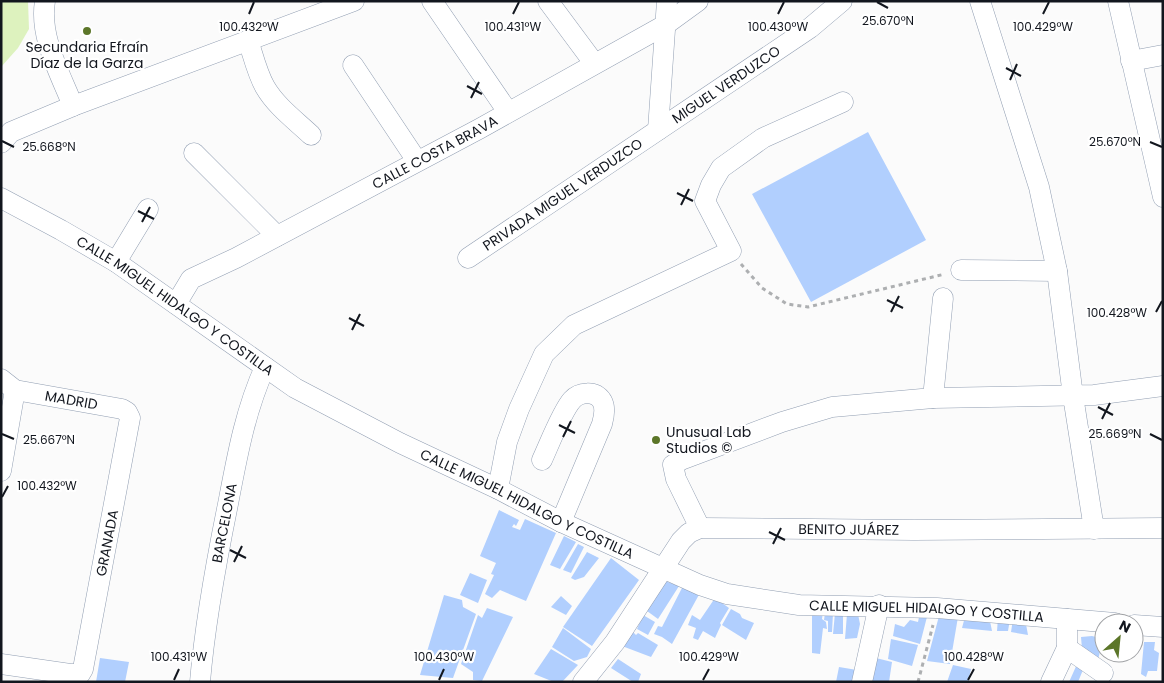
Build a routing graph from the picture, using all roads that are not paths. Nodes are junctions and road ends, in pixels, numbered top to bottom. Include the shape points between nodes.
1 (46, 1) edge
2 (354, 1) edge
3 (432, 1) edge
4 (548, 1) edge
5 (668, 1) edge
6 (698, 1) edge
7 (842, 1) edge
8 (980, 1) edge
9 (1118, 1) edge
10 (665, 25) junction
11 (248, 40) junction
12 (1163, 55) edge
13 (1131, 61) junction
14 (594, 63) junction
15 (354, 65) dead end
16 (843, 102) dead end
17 (72, 106) junction
18 (508, 112) junction
19 (658, 130) junction
20 (311, 135) dead end
21 (1, 143) edge
22 (194, 153) dead end
23 (417, 161) junction
24 (1163, 197) edge
25 (1, 198) edge
26 (148, 209) dead end
27 (276, 236) junction
28 (468, 258) dead end
29 (116, 262) junction
30 (961, 270) road end
31 (1057, 271) junction
32 (943, 298) dead end
33 (176, 304) junction
34 (265, 367) junction
35 (8, 384) edge
36 (1163, 386) edge
37 (1072, 396) junction
38 (933, 398) junction
39 (127, 412) joint
40 (542, 460) dead end
41 (1, 471) edge
42 (498, 489) junction
43 (561, 522) junction
44 (700, 528) junction
45 (1163, 528) edge
46 (1094, 529) junction
47 (662, 569) junction
48 (879, 605) junction
49 (1067, 619) junction
50 (1094, 621) edge
51 (1144, 626) edge
52 (1163, 627) edge
53 (1067, 648) junction
54 (1, 664) edge
55 (1103, 673) dead end
56 (200, 682) edge
57 (583, 682) edge
58 (862, 682) edge
59 (1052, 682) edge

1 - 17 street via 44,26 48,44
2 - 11 street
3 - 18 street
4 - 14 street
5 - 10 street
6 - 10 street, CALLE COSTA BRAVA
7 - 19 street, MIGUEL VERDUZCO via 810,28
8 - 31 street via 1039,187
9 - 13 street
10 - 14 street, CALLE COSTA BRAVA
10 - 19 street
11 - 17 street
11 - 20 street via 265,87
12 - 13 street
13 - 24 street
14 - 18 street, CALLE COSTA BRAVA
15 - 23 street
16 - 42 street via 763,138 721,168 705,201 731,251 574,325 544,354 516,417
17 - 21 street via 10,132
18 - 23 street, CALLE COSTA BRAVA
19 - 28 street, PRIVADA MIGUEL VERDUZCO
22 - 27 street
23 - 27 street, CALLE COSTA BRAVA
25 - 29 street, CALLE MIGUEL HIDALGO Y COSTILLA
26 - 29 street
27 - 33 street, CALLE COSTA BRAVA via 191,279
29 - 33 street, CALLE MIGUEL HIDALGO Y COSTILLA
30 - 31 street
31 - 37 street
32 - 38 street
33 - 34 street, CALLE MIGUEL HIDALGO Y COSTILLA
34 - 42 street, CALLE MIGUEL HIDALGO Y COSTILLA via 295,388 347,416
34 - 56 street, BARCELONA via 243,426 214,573
35 - 39 street, MADRID
35 - 41 street
36 - 37 street
37 - 38 street
37 - 46 street
38 - 44 street via 832,407 681,460 673,466 676,479
39 - 54 street, GRANADA via 130,424 85,664 80,674
40 - 43 street via 571,401 579,394 597,396 604,410 602,424
42 - 43 street, CALLE MIGUEL HIDALGO Y COSTILLA
43 - 47 street, CALLE MIGUEL HIDALGO Y COSTILLA
44 - 46 street, BENITO JUÁREZ
44 - 47 street via 681,541
45 - 46 street, BENITO JUÁREZ
47 - 48 street, CALLE MIGUEL HIDALGO Y COSTILLA via 728,594 760,600 800,605
47 - 57 street via 615,642
48 - 49 street, CALLE MIGUEL HIDALGO Y COSTILLA
48 - 58 street
49 - 50 street, CALLE MIGUEL HIDALGO Y COSTILLA
49 - 53 street
51 - 52 street
53 - 55 street
53 - 59 street

